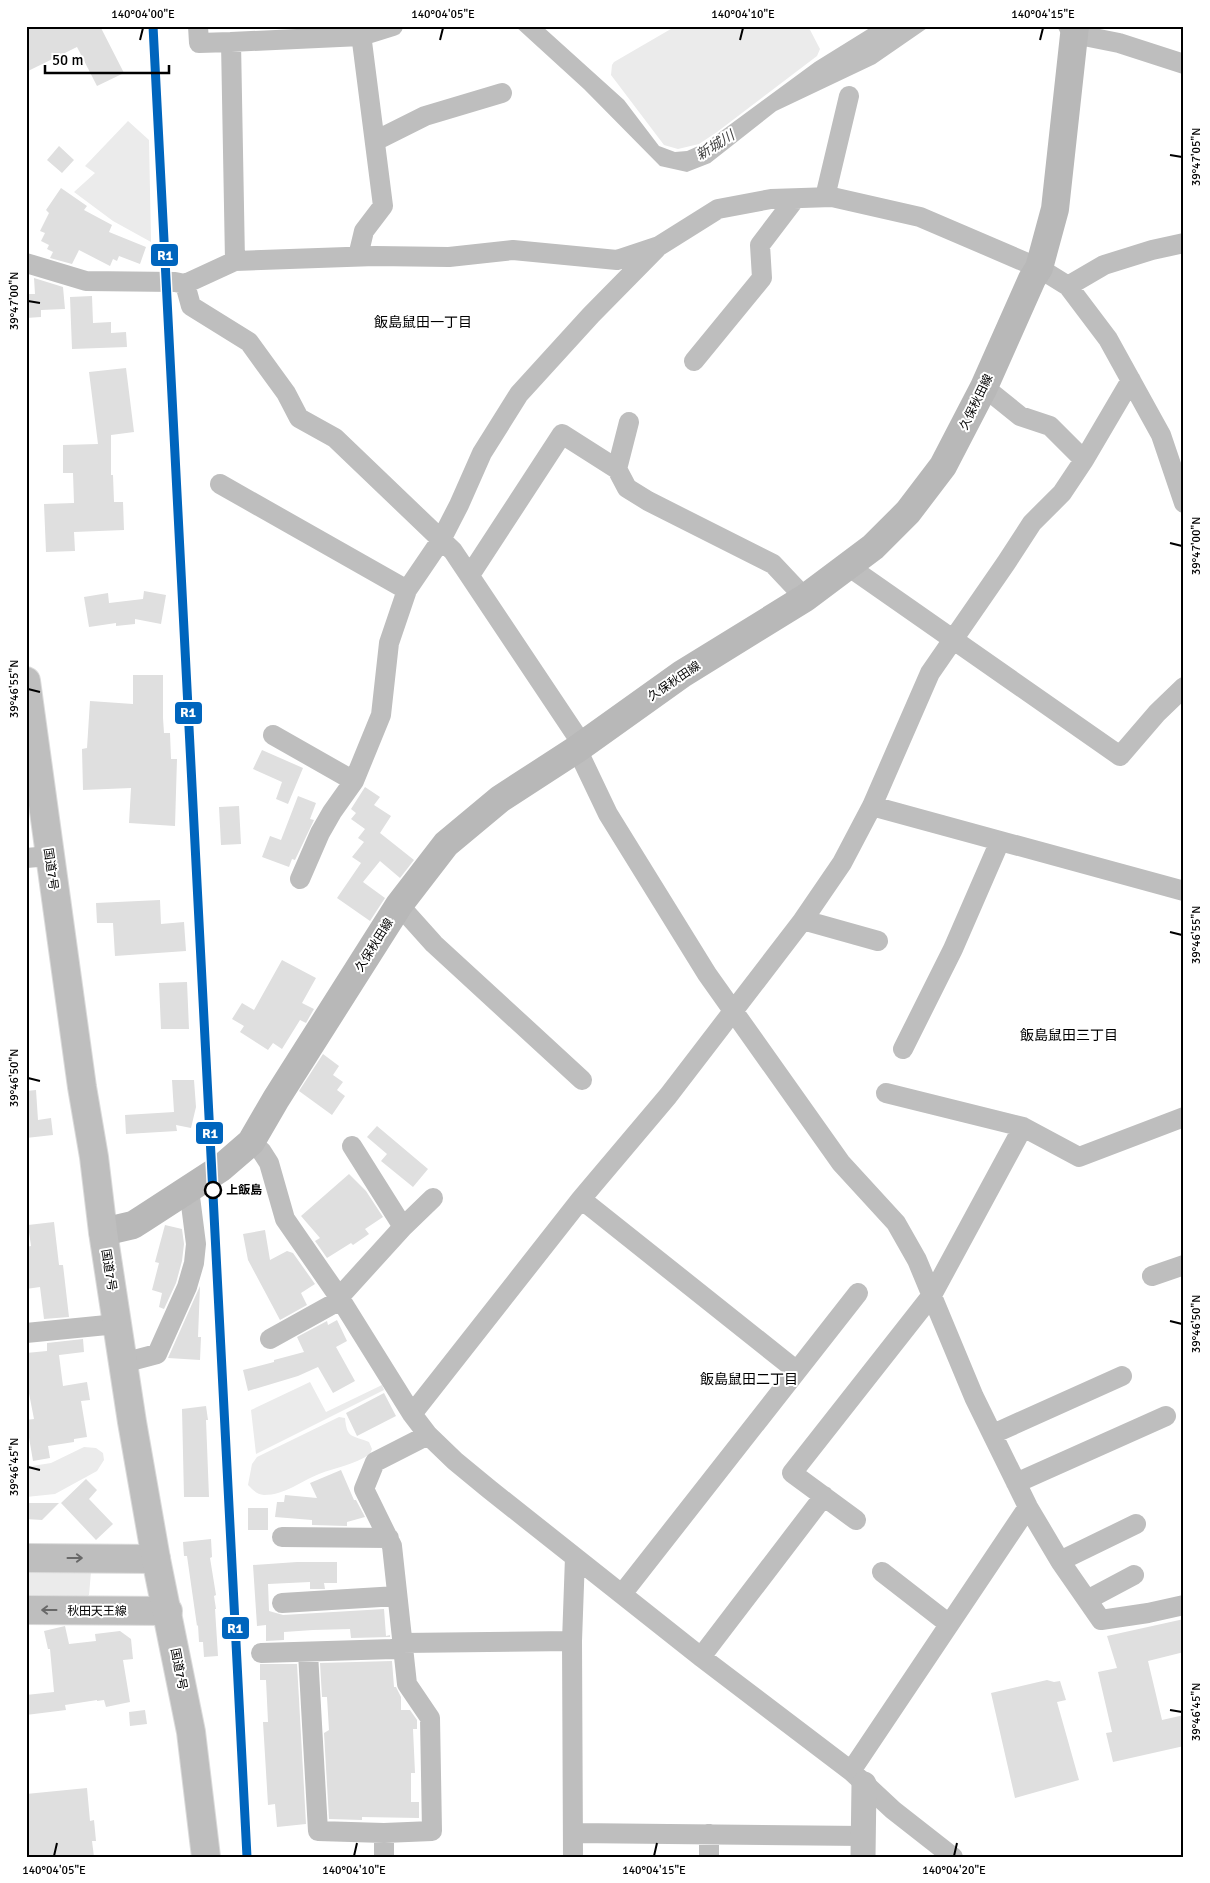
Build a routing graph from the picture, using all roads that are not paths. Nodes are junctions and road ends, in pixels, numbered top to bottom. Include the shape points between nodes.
1 (198, 26) edge
2 (393, 26) edge
3 (1072, 29) edge
4 (360, 31) edge
5 (230, 42) junction
6 (1184, 64) edge
7 (502, 93) dead end
8 (849, 96) dead end
9 (375, 141) junction
10 (826, 197) junction
11 (795, 199) junction
12 (1184, 242) edge
13 (659, 246) junction
14 (358, 256) junction
15 (235, 261) junction
16 (26, 263) edge
17 (1039, 268) junction
18 (185, 284) junction
19 (1068, 286) junction
20 (694, 361) dead end
21 (1130, 380) junction
22 (984, 387) junction
23 (630, 422) dead end
24 (1084, 460) junction
25 (617, 469) junction
26 (220, 484) dead end
27 (1184, 503) edge
28 (441, 540) junction
29 (848, 566) junction
30 (470, 575) junction
31 (407, 590) junction
32 (805, 598) junction
33 (952, 640) junction
34 (26, 680) edge
35 (1184, 687) edge
36 (273, 735) dead end
37 (579, 746) junction
38 (354, 781) junction
39 (872, 806) junction
40 (1000, 841) junction
41 (38, 857) edge
42 (300, 879) dead end
43 (1184, 891) edge
44 (399, 905) junction
45 (803, 920) junction
46 (878, 941) dead end
47 (733, 1013) junction
48 (903, 1049) dead end
49 (582, 1080) dead end
50 (886, 1092) dead end
51 (1184, 1117) edge
52 (1023, 1127) junction
53 (251, 1142) junction
54 (352, 1146) dead end
55 (189, 1188) junction
56 (433, 1198) dead end
57 (581, 1199) junction
58 (403, 1227) junction
59 (103, 1232) junction
60 (1184, 1265) edge
61 (1152, 1276) dead end
62 (858, 1293) dead end
63 (932, 1295) junction
64 (339, 1297) junction
65 (117, 1324) junction
66 (26, 1333) edge
67 (270, 1339) dead end
68 (123, 1363) junction
69 (796, 1371) junction
70 (1122, 1376) dead end
71 (412, 1414) junction
72 (1166, 1416) dead end
73 (993, 1434) junction
74 (428, 1435) junction
75 (1016, 1483) junction
76 (824, 1496) junction
77 (1028, 1507) junction
78 (856, 1520) dead end
79 (1136, 1524) dead end
80 (282, 1537) dead end
81 (389, 1538) junction
82 (575, 1557) junction
83 (26, 1558) edge
84 (156, 1559) junction
85 (1060, 1561) junction
86 (882, 1572) dead end
87 (1134, 1575) dead end
88 (622, 1594) junction
89 (397, 1596) junction
90 (1087, 1600) junction
91 (282, 1603) dead end
92 (1184, 1604) edge
93 (26, 1610) edge
94 (168, 1611) junction
95 (949, 1624) junction
96 (572, 1641) junction
97 (402, 1643) junction
98 (261, 1653) dead end
99 (308, 1653) junction
100 (702, 1657) junction
101 (857, 1778) junction
102 (384, 1833) junction
103 (574, 1833) junction
104 (709, 1834) junction
105 (863, 1846) edge
106 (206, 1857) edge
107 (384, 1857) edge
108 (573, 1857) edge
109 (709, 1857) edge
110 (953, 1857) edge

1 - 5 street via 199,43
2 - 4 street
3 - 6 street
3 - 17 main road, 久保秋田線 via 1055,209
4 - 5 street
4 - 9 street
5 - 15 street
7 - 9 street via 425,116
8 - 10 street
9 - 14 street via 384,206 364,231
10 - 11 street
10 - 17 street via 920,217
11 - 13 street via 718,209
11 - 20 street via 760,245 762,278
12 - 19 street via 1104,265
13 - 14 street via 617,260 513,250 449,256
13 - 28 street via 519,394 482,453
14 - 15 street
15 - 18 street
16 - 18 street via 86,281
17 - 19 street
17 - 22 main road, 久保秋田線
18 - 28 street via 190,306 249,342 286,393 299,418 335,438
19 - 21 street via 1108,339
21 - 24 street
21 - 27 street via 1161,435
22 - 24 street via 1020,416 1050,426
22 - 29 main road, 久保秋田線 via 944,466 908,512 873,548
23 - 25 street
24 - 33 street via 1062,493 1032,523
25 - 30 street via 562,434
25 - 32 street via 627,488 773,564
26 - 31 street
28 - 30 street
28 - 31 street
29 - 32 main road, 久保秋田線
29 - 33 street
30 - 37 street
31 - 38 street via 389,643 381,715
32 - 37 main road, 久保秋田線 via 682,674
33 - 35 street via 1120,756
33 - 39 street via 930,673
34 - 41 main road, 国道7号
36 - 38 street
37 - 44 main road, 久保秋田線 via 500,799 446,844
37 - 47 street via 608,814
38 - 42 street via 320,833
39 - 40 street
39 - 45 street via 842,863
40 - 43 street
40 - 48 street via 953,949
41 - 59 main road, 国道7号 via 82,1087
44 - 49 street via 434,944
44 - 53 main road, 久保秋田線
45 - 46 street
45 - 47 street
47 - 57 street
47 - 63 street via 841,1163 896,1223
50 - 52 street
51 - 52 street via 1079,1157
52 - 63 street
53 - 55 main road, 久保秋田線 via 221,1168
53 - 64 street via 269,1163 285,1218
54 - 58 street
55 - 59 main road, 久保秋田線 via 134,1225
55 - 68 street via 196,1244 187,1287 157,1354
56 - 58 street
57 - 69 street
57 - 71 street
58 - 64 street
59 - 65 main road, 国道7号
60 - 61 street
62 - 69 street
63 - 73 street via 974,1397
63 - 76 street via 792,1473
64 - 67 street via 333,1304
64 - 71 street
65 - 66 street
65 - 68 main road, 国道7号
68 - 84 main road, 国道7号
69 - 88 street
70 - 73 street
71 - 74 street
72 - 75 street
73 - 75 street
74 - 81 street via 375,1462 364,1489
74 - 82 street via 455,1461
75 - 77 street
76 - 78 street
76 - 100 street
77 - 85 street
77 - 95 street
79 - 85 street
80 - 81 street
81 - 89 street
82 - 88 street
82 - 96 street
83 -> 84 main road
84 - 94 main road, 国道7号
85 - 90 street
86 - 95 street
87 - 90 street
88 - 100 street
89 - 91 street
89 - 97 street
90 - 92 street via 1102,1620
94 -> 93 main road, 秋田天王線
94 - 106 main road, 国道7号 via 191,1732
95 - 101 street
96 - 97 street
96 - 103 street
97 - 99 street via 394,1650
97 - 102 street via 407,1684 430,1718 432,1831
98 - 99 street
99 - 102 street via 318,1832
100 - 101 street
101 - 105 street
101 - 110 street
102 - 107 street
103 - 104 street
103 - 108 street
104 - 105 street
104 - 109 street

